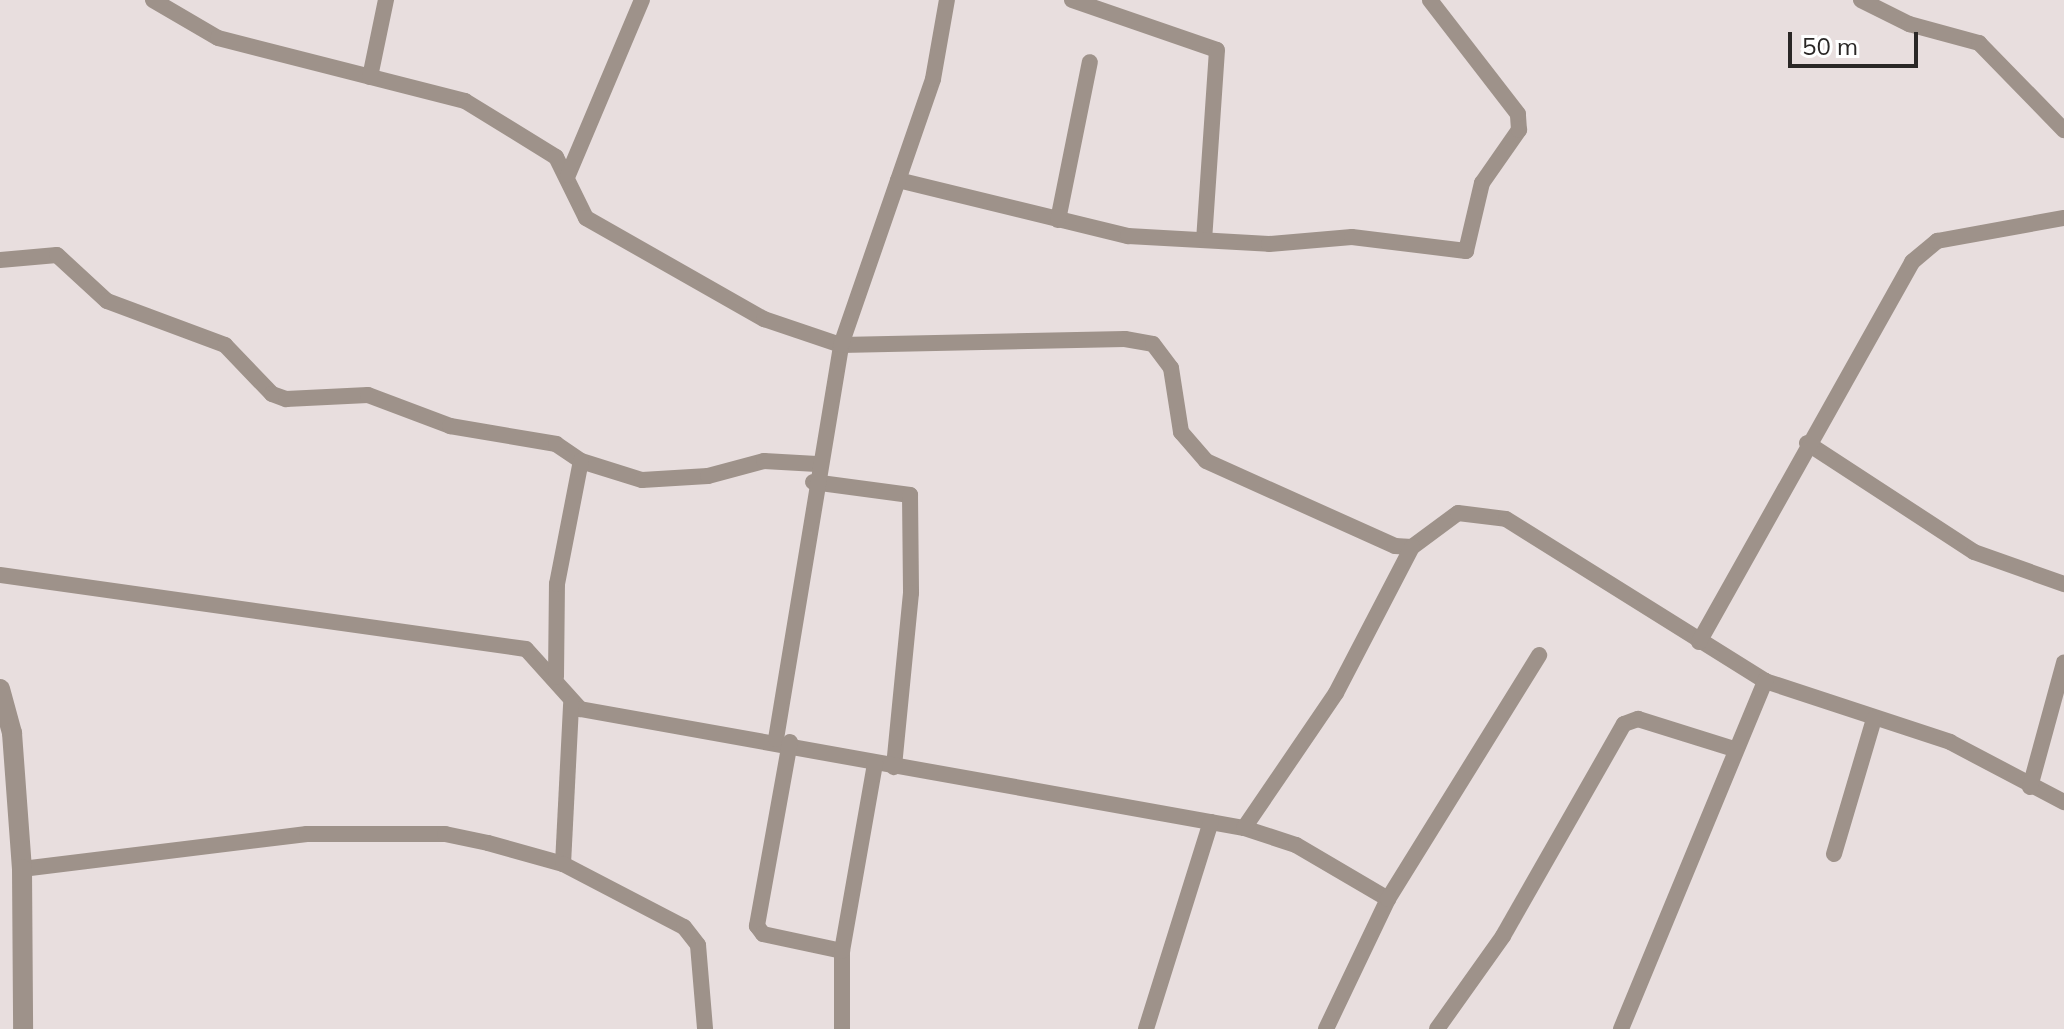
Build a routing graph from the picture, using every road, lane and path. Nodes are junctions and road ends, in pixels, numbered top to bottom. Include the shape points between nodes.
1 (153, 0) edge
2 (386, 0) edge
3 (642, 0) edge
4 (947, 0) edge
5 (1072, 0) edge
6 (1430, 0) edge
7 (1861, 0) edge
8 (1090, 62) dead end
9 (370, 77) junction
10 (2064, 130) edge
11 (568, 175) junction
12 (898, 180) junction
13 (2064, 218) edge
14 (1058, 220) junction
15 (1204, 239) junction
16 (0, 260) edge
17 (841, 345) junction
18 (1807, 443) junction
19 (581, 461) junction
20 (817, 464) junction
21 (813, 482) junction
22 (1412, 547) junction
23 (0, 575) edge
24 (2064, 584) edge
25 (1699, 642) junction
26 (1539, 655) dead end
27 (2064, 663) edge
28 (556, 677) junction
29 (1765, 681) junction
30 (0, 691) edge
31 (571, 704) junction
32 (1874, 719) junction
33 (783, 740) junction
34 (1734, 749) junction
35 (875, 763) junction
36 (894, 767) junction
37 (2030, 787) junction
38 (2064, 802) edge
39 (1211, 822) junction
40 (1244, 828) junction
41 (1834, 854) dead end
42 (563, 864) junction
43 (22, 869) junction
44 (1388, 899) junction
45 (842, 951) junction
46 (23, 1029) edge
47 (705, 1029) edge
48 (842, 1029) edge
49 (1146, 1029) edge
50 (1326, 1029) edge
51 (1437, 1029) edge
52 (1621, 1029) edge

1 - 9 street via 218,38
2 - 9 street
3 - 11 street
4 - 12 street via 933,79
5 - 15 street via 1217,50
6 - 15 street via 1518,114 1519,130 1482,183 1474,242 1466,251 1352,237
7 - 10 street via 1909,24 1979,43
8 - 14 street
9 - 11 street via 465,101 537,142
11 - 17 street via 576,205 599,226 764,319
12 - 14 street
12 - 17 street
13 - 18 street via 1925,248
14 - 15 street via 1128,236
16 - 19 street via 57,255 107,301 225,345 272,394 368,395 450,426 556,444
17 - 20 street
17 - 22 street via 1125,339 1153,344 1171,368 1181,432 1206,461 1395,546
18 - 24 street via 1974,552
18 - 25 street
19 - 20 street via 642,480 708,476 764,461
19 - 28 street via 557,584
20 - 21 street
21 - 33 street
21 - 36 street via 910,495 911,593
22 - 25 street via 1458,513 1506,519
22 - 40 street via 1336,693
23 - 28 street via 526,649
25 - 29 street
26 - 44 street
27 - 37 street
28 - 31 street
29 - 32 street
29 - 34 street
30 - 43 street
31 - 33 street
31 - 42 street
32 - 37 street via 1950,742
32 - 41 street
33 - 35 street
33 - 45 street via 757,926 763,934
34 - 51 street via 1638,719 1624,724 1503,936
34 - 52 street
35 - 36 street
35 - 45 street
36 - 39 street
37 - 38 street
39 - 40 street
39 - 49 street
40 - 44 street via 1296,845
42 - 43 street via 445,834 307,834
42 - 47 street via 693,935
43 - 46 street
44 - 50 street
45 - 48 street

